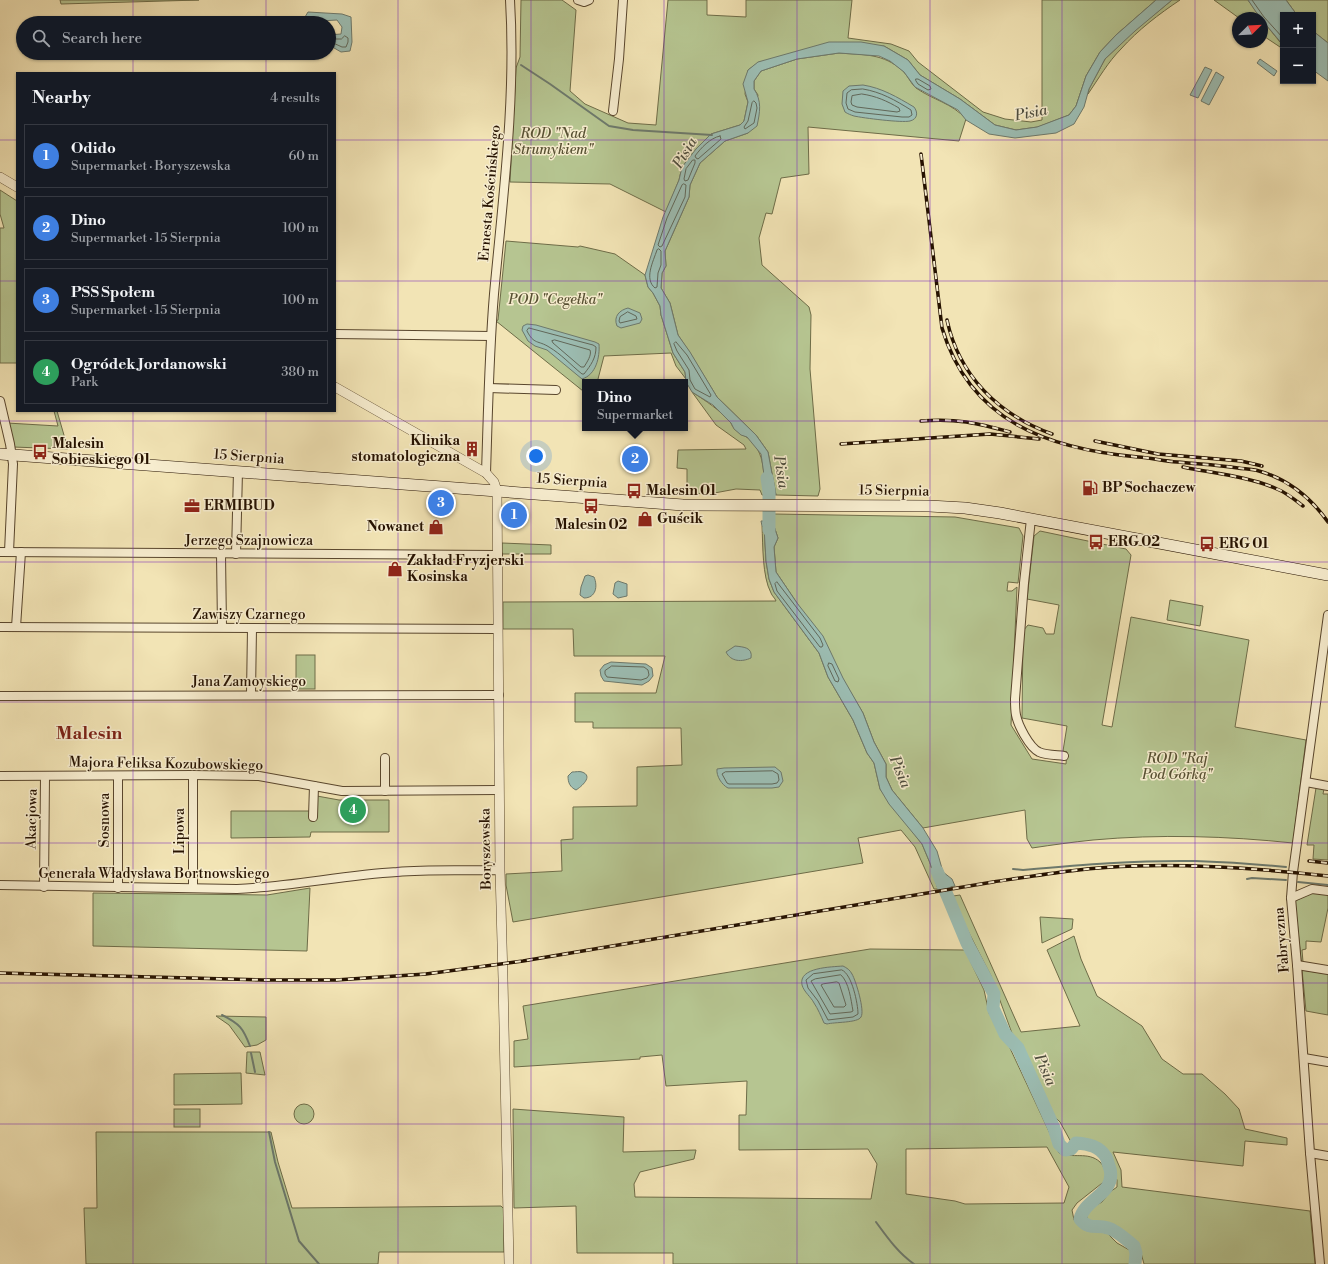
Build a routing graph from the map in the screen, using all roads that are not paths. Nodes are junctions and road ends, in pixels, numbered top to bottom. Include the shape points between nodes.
1 (510, 0) edge
2 (578, 0) edge
3 (588, 0) edge
4 (623, 0) edge
5 (613, 111) dead end
6 (0, 177) edge
7 (16, 186) edge
8 (336, 334) edge
9 (491, 336) junction
10 (336, 388) edge
11 (489, 388) junction
12 (556, 390) dead end
13 (0, 401) edge
14 (0, 454) edge
15 (12, 455) junction
16 (238, 471) junction
17 (486, 473) junction
18 (498, 491) junction
19 (1031, 519) junction
20 (0, 552) edge
21 (9, 552) junction
22 (21, 552) junction
23 (222, 554) junction
24 (236, 554) junction
25 (498, 555) junction
26 (1328, 575) edge
27 (1328, 615) edge
28 (0, 627) edge
29 (16, 627) junction
30 (222, 627) junction
31 (252, 628) junction
32 (498, 628) junction
33 (251, 694) junction
34 (499, 695) junction
35 (0, 696) edge
36 (1064, 756) dead end
37 (385, 758) dead end
38 (194, 775) junction
39 (0, 776) edge
40 (46, 776) junction
41 (118, 776) junction
42 (1306, 782) junction
43 (314, 786) junction
44 (1328, 786) edge
45 (499, 790) junction
46 (386, 791) junction
47 (313, 817) dead end
48 (500, 870) junction
49 (0, 885) edge
50 (44, 887) junction
51 (118, 888) junction
52 (192, 888) junction
53 (1328, 891) edge
54 (1291, 898) junction
55 (1297, 965) junction
56 (1328, 970) edge
57 (1304, 1058) junction
58 (1328, 1062) edge
59 (1310, 1153) junction
60 (1328, 1156) edge
61 (509, 1264) edge
62 (1320, 1264) edge

1 - 9 street, Ernesta Kościńskiego via 511,80 506,171
2 - 3 street
4 - 5 street
6 - 7 street
8 - 9 street
9 - 11 street, Ernesta Kościńskiego
10 - 17 street
11 - 12 street
11 - 17 street, Ernesta Kościńskiego
13 - 15 street
14 - 15 main road, 15 Sierpnia
15 - 16 main road, 15 Sierpnia
15 - 21 street
16 - 18 main road, 15 Sierpnia
16 - 24 street
17 - 18 street
18 - 19 main road, 15 Sierpnia via 683,505 928,506 965,508
18 - 25 street, Boryszewska
19 - 26 main road, 15 Sierpnia
19 - 36 street via 1015,699 1016,716 1035,750
20 - 21 street, Jerzego Szajnowicza
21 - 22 street, Jerzego Szajnowicza
22 - 23 street, Jerzego Szajnowicza
22 - 29 street
23 - 24 street, Jerzego Szajnowicza
23 - 30 street
24 - 25 street, Jerzego Szajnowicza
25 - 32 street, Boryszewska
27 - 42 street, Fabryczna
28 - 29 street, Zawiszy Czarnego
29 - 30 street, Zawiszy Czarnego
30 - 31 street, Zawiszy Czarnego
31 - 32 street, Zawiszy Czarnego
31 - 33 street
32 - 34 street, Boryszewska
33 - 34 street, Jana Zamoyskiego
33 - 35 street, Jana Zamoyskiego
34 - 45 street, Boryszewska
37 - 46 street
38 - 41 street, Majora Feliksa Kozubowskiego
38 - 43 street, Majora Feliksa Kozubowskiego via 259,776
38 - 52 street, Lipowa
39 - 40 street, Majora Feliksa Kozubowskiego
40 - 41 street, Majora Feliksa Kozubowskiego
40 - 50 street, Akacjowa
41 - 51 street, Sosnowa
42 - 44 street
42 - 54 street, Fabryczna
43 - 46 street, Majora Feliksa Kozubowskiego via 342,792
43 - 47 street
45 - 46 street, Majora Feliksa Kozubowskiego
45 - 48 street, Boryszewska
48 - 52 street, Generała Władysława Bortnowskiego via 397,872 268,888
48 - 61 street, Boryszewska
49 - 50 street, Generała Władysława Bortnowskiego
50 - 51 street, Generała Władysława Bortnowskiego
51 - 52 street, Generała Władysława Bortnowskiego
53 - 54 street via 1312,890
54 - 55 street, Fabryczna
55 - 56 street
55 - 57 street, Fabryczna
57 - 58 street
57 - 59 street, Fabryczna
59 - 60 street
59 - 62 street, Fabryczna

